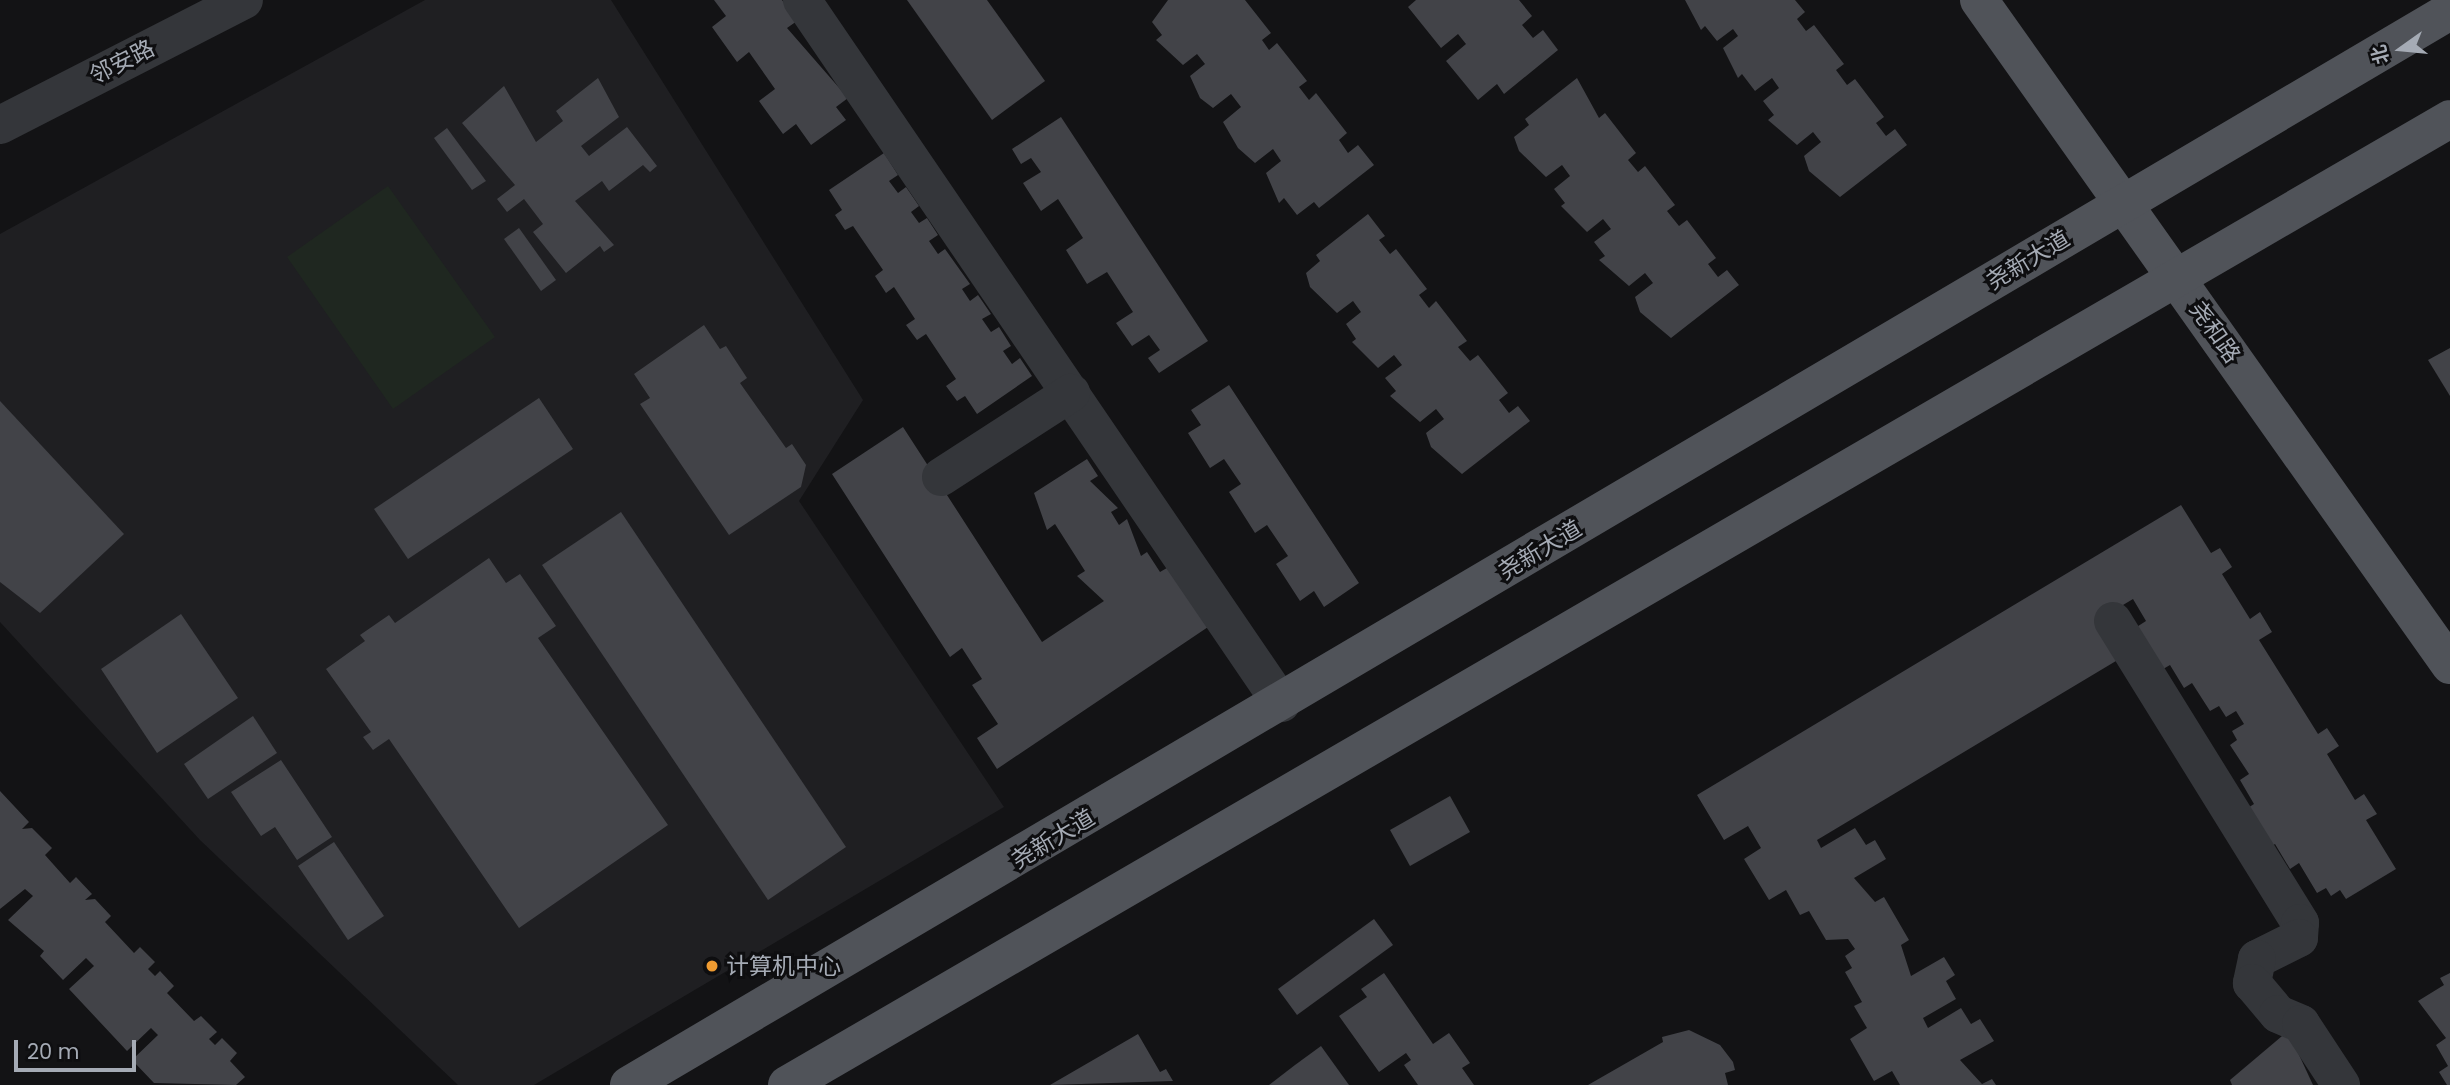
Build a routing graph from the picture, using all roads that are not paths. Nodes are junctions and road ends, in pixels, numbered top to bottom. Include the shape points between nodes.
1 (244, 0) edge
2 (802, 0) edge
3 (1979, 0) edge
4 (2450, 11) edge
5 (2450, 119) edge
6 (0, 125) edge
7 (2127, 202) junction
8 (2178, 280) junction
9 (1072, 393) junction
10 (941, 477) dead end
11 (2113, 621) dead end
12 (2450, 665) edge
13 (1281, 703) junction
14 (629, 1085) edge
15 (787, 1085) edge
16 (2341, 1085) edge

1 - 6 street, 邻安路
2 - 9 street
3 - 7 main road, 尧和路
4 - 7 main road, 尧新大道
5 - 8 main road
7 - 8 main road, 尧和路
7 - 13 main road, 尧新大道
8 - 12 main road, 尧和路
8 - 15 main road
9 - 10 street
9 - 13 street
11 - 16 street via 2300,923 2299,937 2257,960 2252,983 2277,1014 2301,1024
13 - 14 main road, 尧新大道

